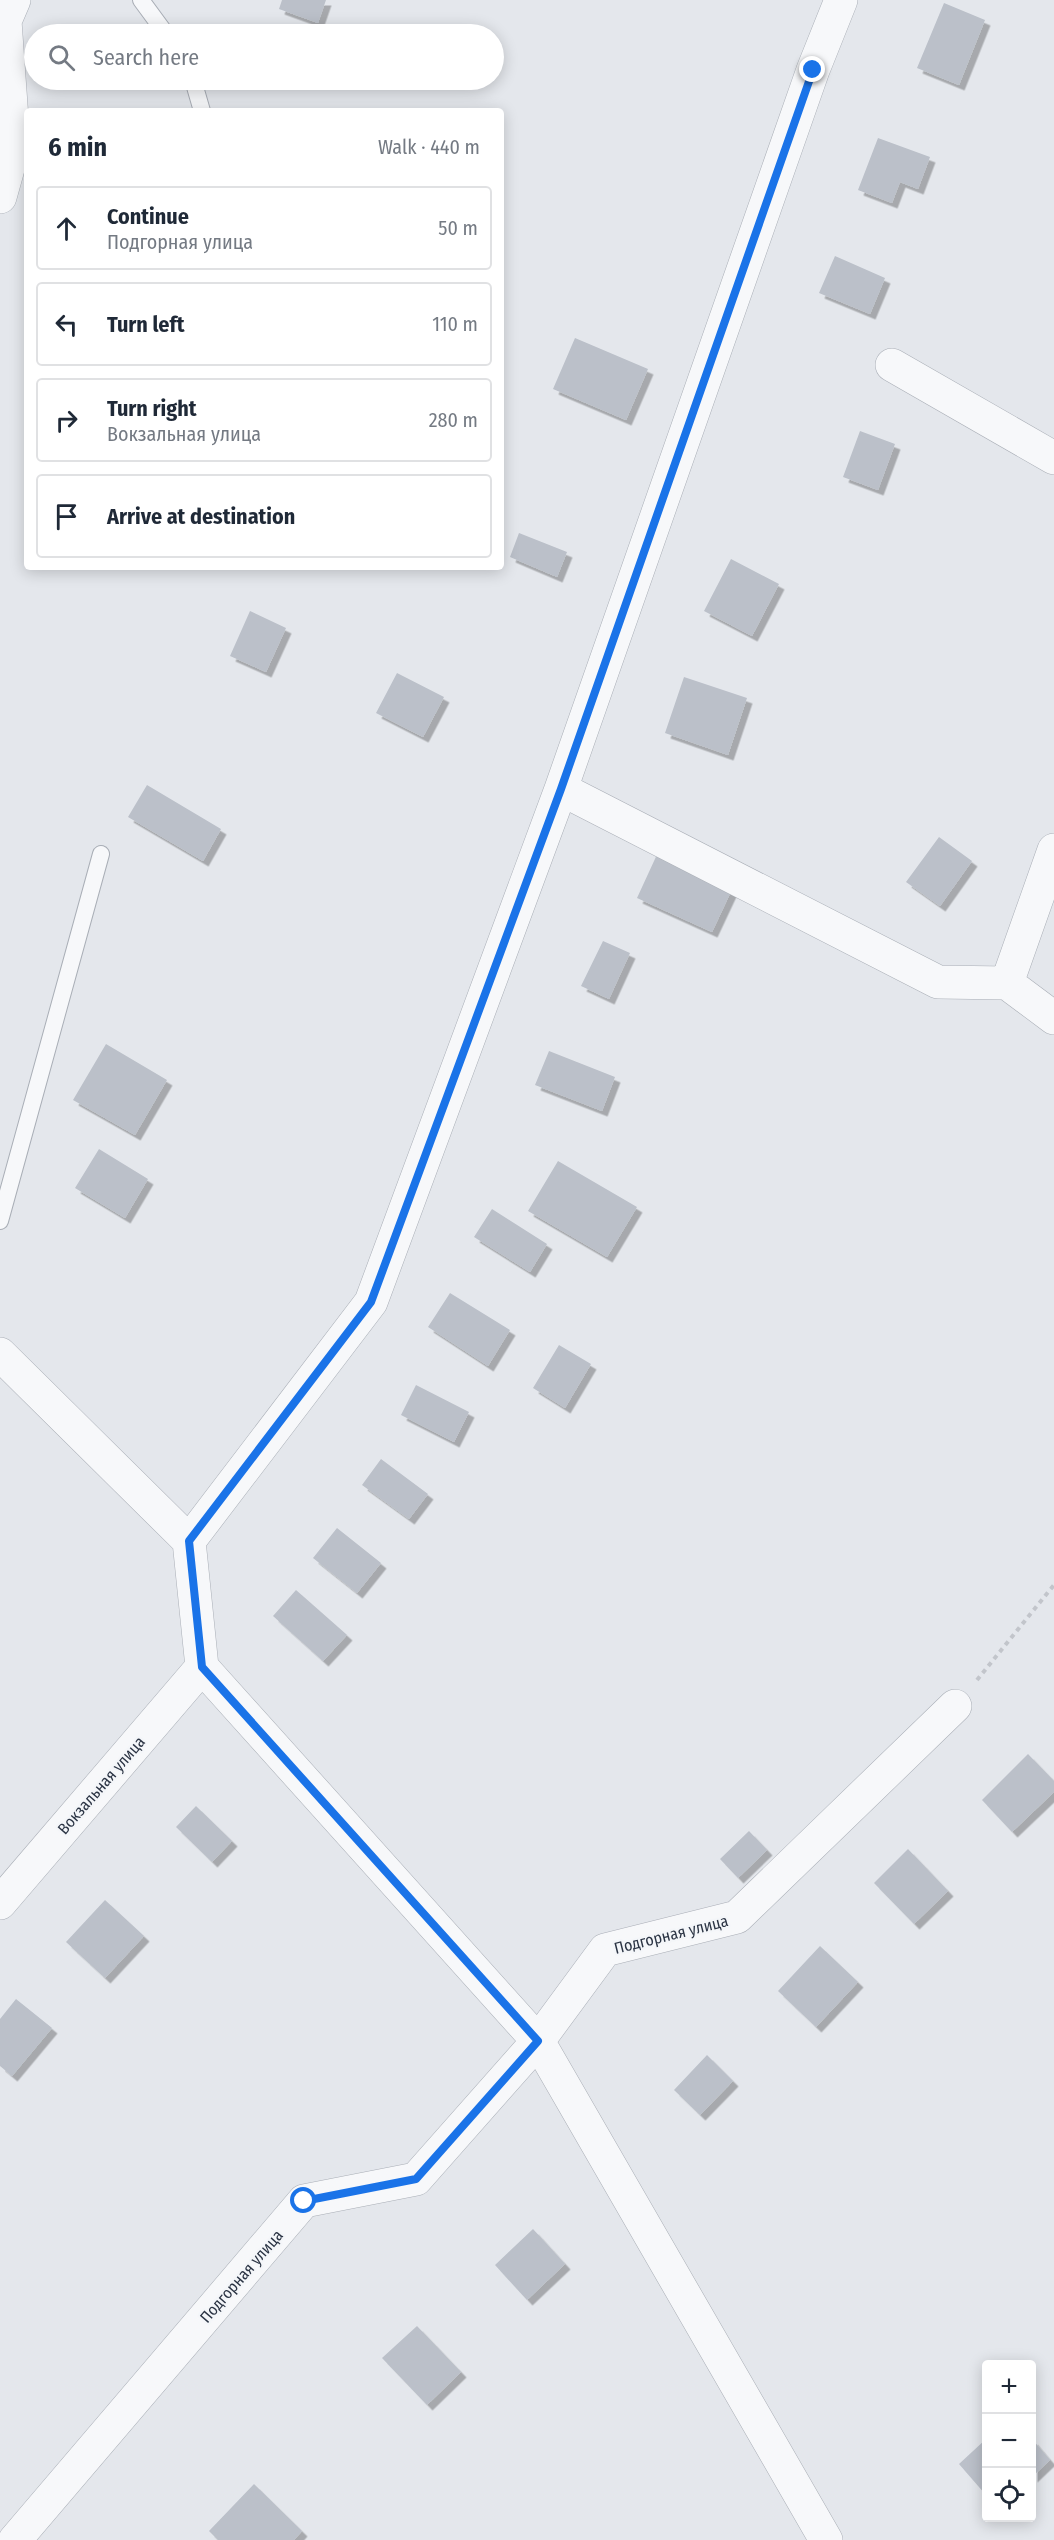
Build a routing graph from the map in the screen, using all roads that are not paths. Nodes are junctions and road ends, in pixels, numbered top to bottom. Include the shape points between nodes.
1 (14, 0) edge
2 (141, 0) edge
3 (841, 0) edge
4 (159, 24) edge
5 (196, 90) edge
6 (201, 108) edge
7 (0, 197) edge
8 (892, 365) dead end
9 (1054, 458) edge
10 (561, 789) junction
11 (1054, 850) edge
12 (101, 854) dead end
13 (1007, 983) junction
14 (1054, 1018) edge
15 (0, 1221) edge
16 (0, 1354) edge
17 (189, 1541) junction
18 (202, 1667) junction
19 (955, 1706) road end
20 (0, 1903) edge
21 (538, 2041) junction
22 (15, 2540) edge
23 (826, 2540) edge

1 - 7 street via 5,21 14,147
2 - 4 lane
3 - 10 street
5 - 6 lane
8 - 9 street
10 - 13 street via 938,982
10 - 17 street via 371,1302
11 - 13 street
12 - 15 lane
13 - 14 street
16 - 17 street
17 - 18 street
18 - 20 street, Вокзальная улица
18 - 21 street
19 - 21 street, Подгорная улица via 736,1917 605,1950
21 - 22 street, Подгорная улица via 416,2179 304,2201
21 - 23 street

